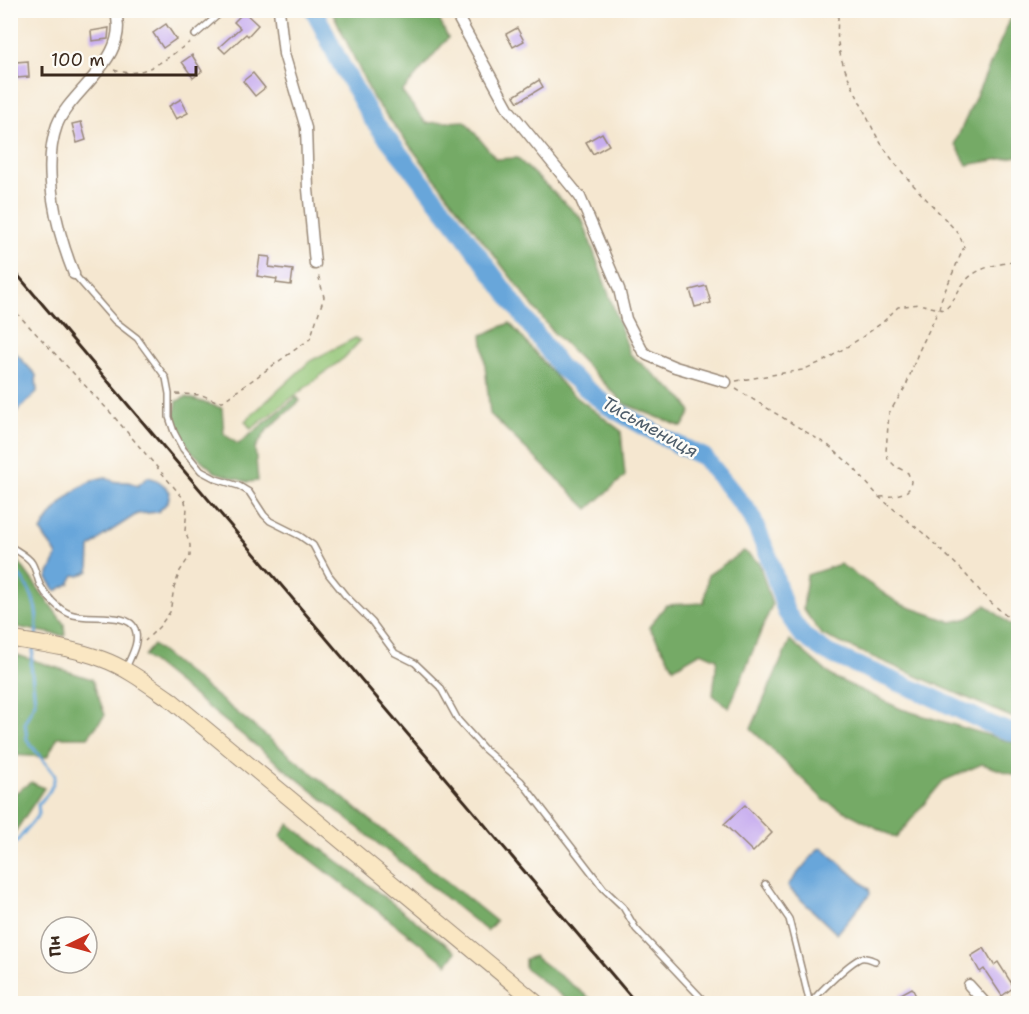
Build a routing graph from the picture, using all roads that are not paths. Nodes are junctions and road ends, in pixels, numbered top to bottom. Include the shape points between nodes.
1 (115, 10) edge
2 (224, 10) edge
3 (279, 10) edge
4 (454, 10) edge
5 (195, 35) road end
6 (315, 264) road end
7 (74, 274) joint
8 (726, 382) road end
9 (10, 546) edge
10 (10, 639) edge
11 (125, 670) junction
12 (765, 884) dead end
13 (875, 961) dead end
14 (969, 985) dead end
15 (538, 1004) edge
16 (707, 1004) edge
17 (810, 1004) edge
18 (986, 1004) edge

1 - 7 street via 117,37 103,64 58,124 53,144 53,206
2 - 5 lane
3 - 6 street via 284,54 306,129
4 - 8 street via 509,110 580,197 619,289 626,319 642,350 675,367
7 - 16 lane via 115,321 137,338 166,378 174,432 201,471 240,486 270,521 313,545 345,595 395,653 415,663 440,687 458,720 521,782 604,889 624,907 636,929
9 - 11 lane via 32,562 40,585 52,601 70,614 130,622 135,628 136,645
10 - 11 main road via 63,648
11 - 15 main road via 180,707
12 - 17 lane via 789,919
13 - 17 lane via 856,961
14 - 18 street

